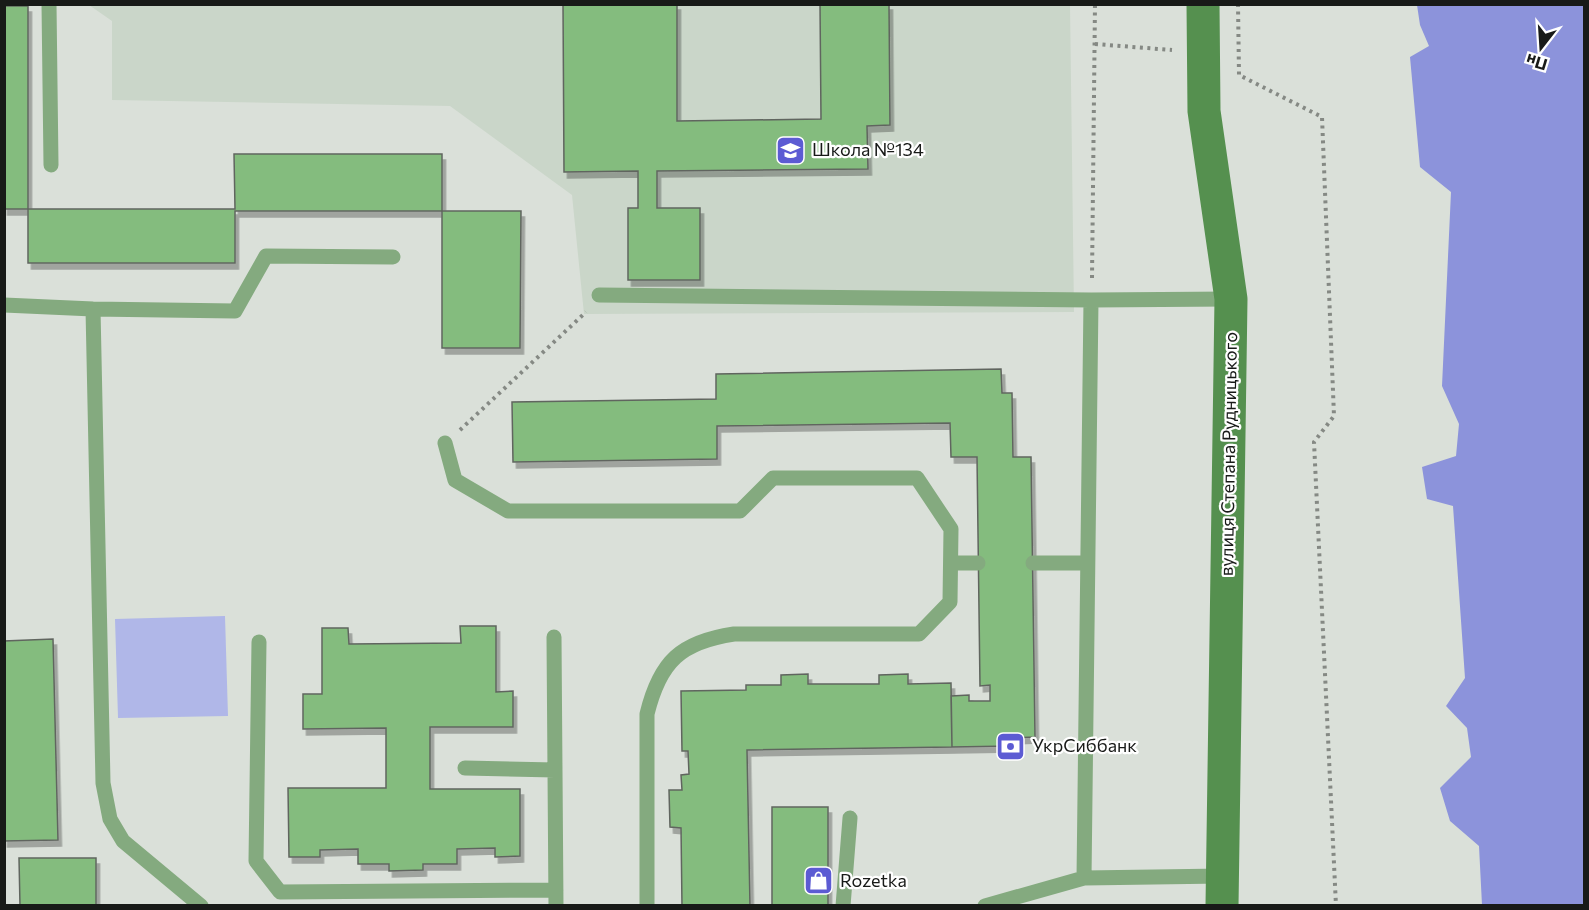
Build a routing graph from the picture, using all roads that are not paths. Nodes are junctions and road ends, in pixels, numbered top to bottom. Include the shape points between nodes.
1 (50, 4) edge
2 (1203, 4) edge
3 (51, 165) dead end
4 (393, 256) dead end
5 (599, 295) road end
6 (1231, 299) junction
7 (1092, 300) junction
8 (4, 305) edge
9 (93, 309) junction
10 (445, 443) road end
11 (951, 563) junction
12 (978, 563) dead end
13 (1033, 563) dead end
14 (1087, 563) junction
15 (554, 637) dead end
16 (259, 642) dead end
17 (465, 768) dead end
18 (555, 770) junction
19 (850, 818) dead end
20 (1084, 878) junction
21 (1222, 891) edge
22 (556, 898) edge
23 (201, 906) edge
24 (646, 906) edge
25 (843, 906) edge
26 (985, 906) edge

1 - 3 lane
2 - 6 street, вулиця Степана Рудницького via 1204,111
4 - 9 lane via 266,256 235,311
5 - 7 lane
6 - 7 lane
6 - 21 street, вулиця Степана Рудницького
7 - 14 lane
8 - 9 lane
9 - 23 lane via 103,783 110,819 123,841
10 - 11 lane via 455,480 508,511 740,511 773,478 917,478 951,529
11 - 12 lane
11 - 24 lane via 950,602 919,634 734,633 693,645 666,666 653,688 647,714
13 - 14 lane
14 - 20 lane
15 - 18 lane
16 - 22 lane via 256,861 280,892
17 - 18 lane
18 - 22 lane
19 - 25 lane
20 - 21 lane
20 - 26 lane

